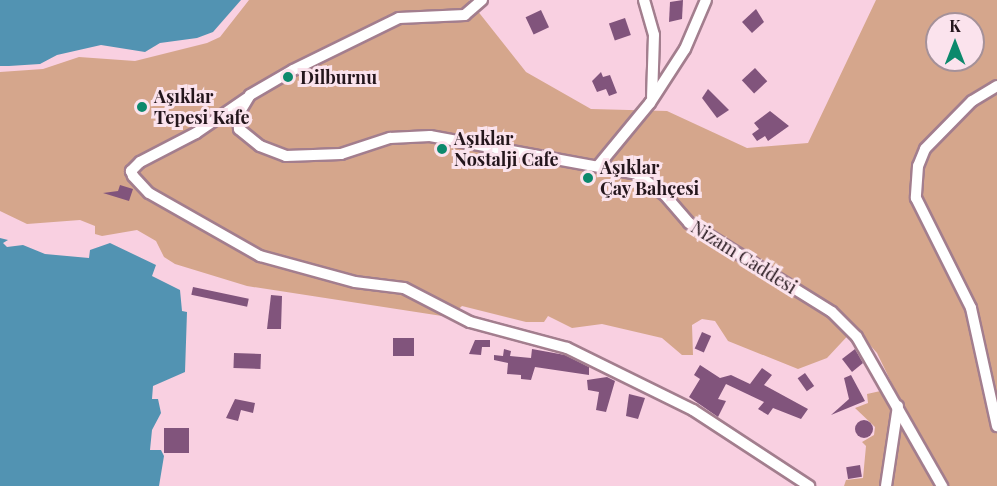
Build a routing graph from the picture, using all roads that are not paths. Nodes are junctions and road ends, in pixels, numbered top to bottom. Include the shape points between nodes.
1 (482, 0) edge
2 (644, 0) edge
3 (706, 0) edge
4 (997, 86) edge
5 (250, 95) junction
6 (650, 103) junction
7 (598, 166) junction
8 (898, 406) junction
9 (997, 426) edge
10 (809, 486) edge
11 (886, 486) edge
12 (942, 486) edge

1 - 5 street via 465,15 399,18
2 - 6 street via 654,35
3 - 6 street via 685,49
4 - 9 street via 972,101 925,149 918,166 916,198 970,308
5 - 7 street, Nizam Caddesi via 238,115 239,129 260,146 286,156 341,154 390,138 430,136
5 - 10 street via 196,133 140,162 131,171 133,176 149,193 260,256 355,282 404,288 470,322 588,358 693,410
6 - 7 street
7 - 8 street, Nizam Caddesi via 637,174 664,194 689,224 832,312 872,357
8 - 11 street
8 - 12 street, Nizam Caddesi

